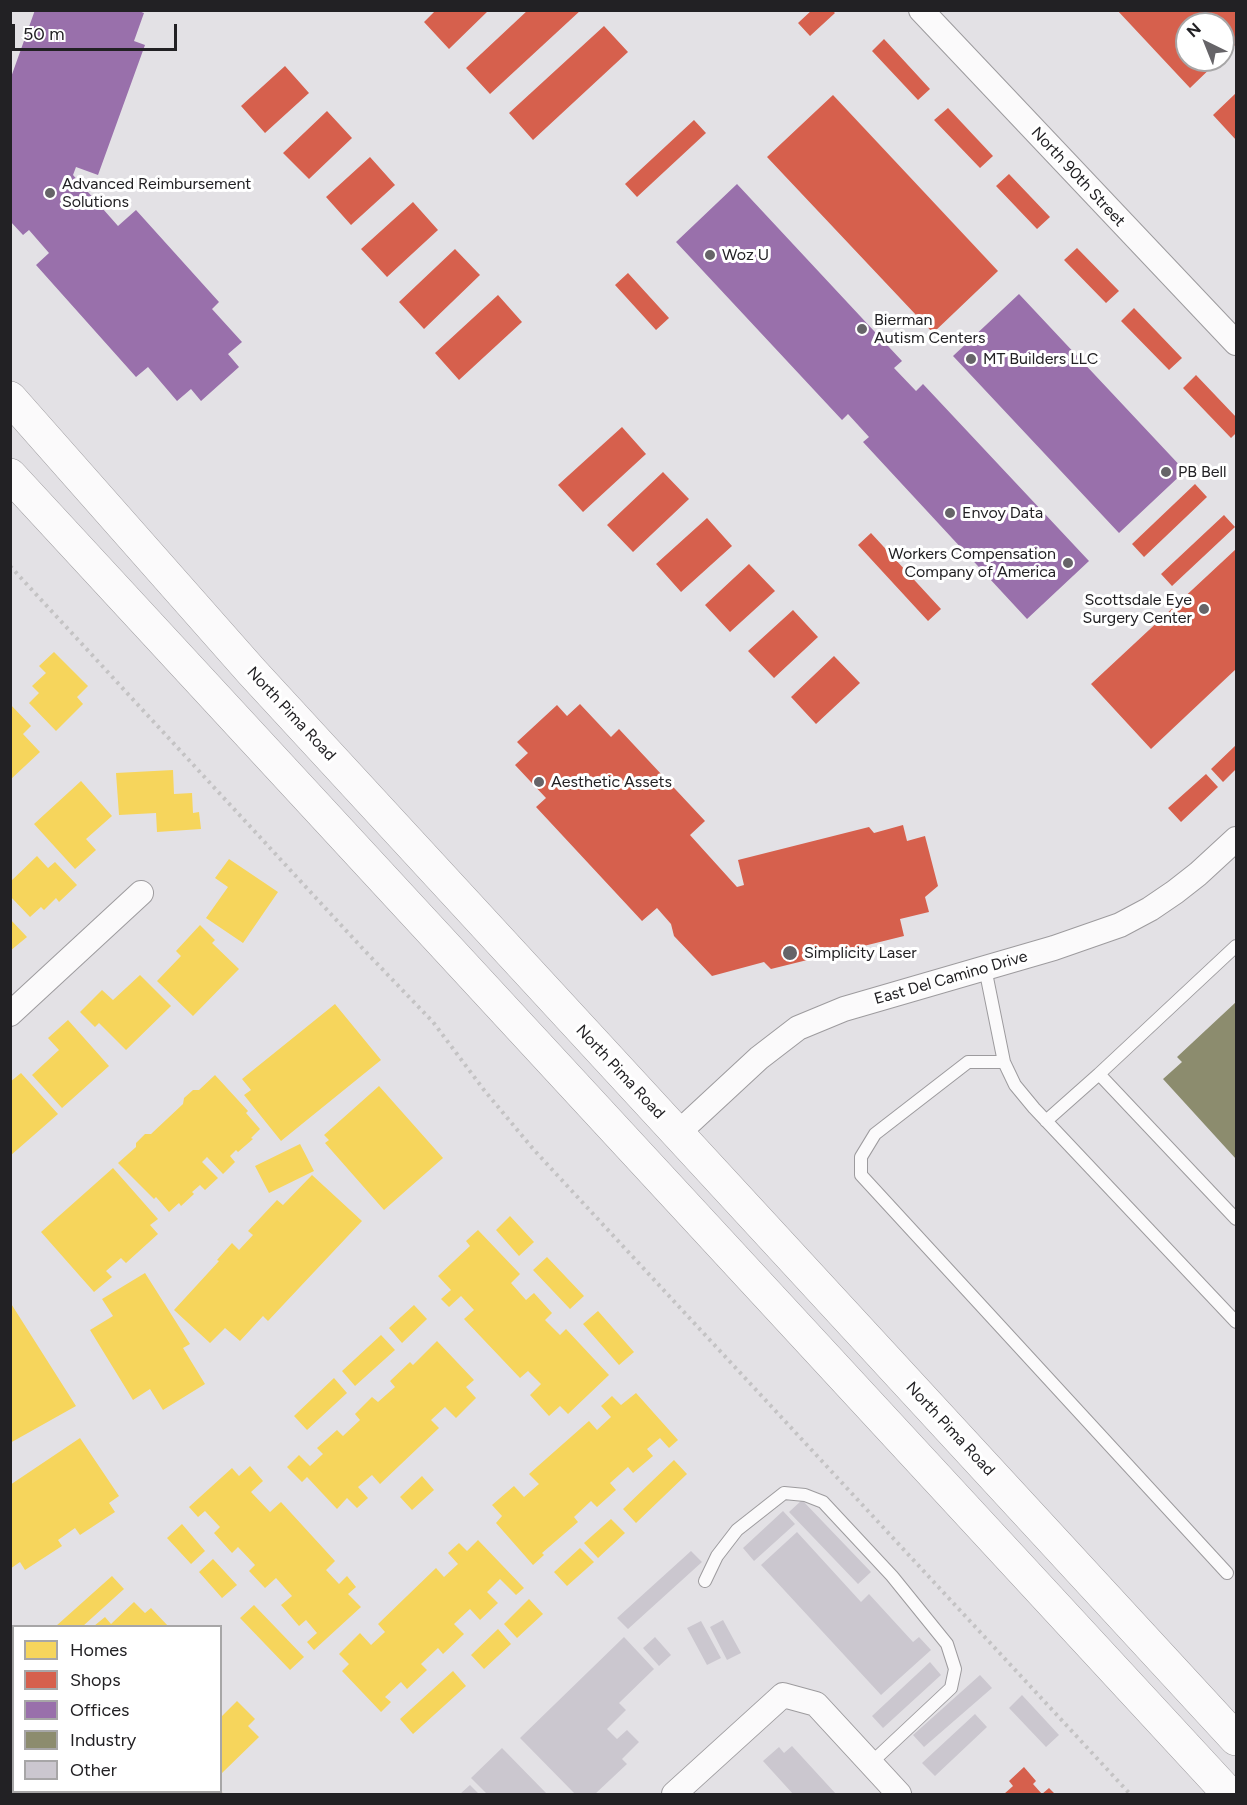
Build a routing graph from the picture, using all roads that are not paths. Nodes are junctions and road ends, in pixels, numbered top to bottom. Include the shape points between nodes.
1 (921, 10) edge
2 (1236, 344) edge
3 (10, 398) edge
4 (10, 475) edge
5 (1236, 839) edge
6 (362, 854) junction
7 (141, 893) dead end
8 (1236, 946) edge
9 (985, 968) junction
10 (10, 1014) edge
11 (1004, 1062) junction
12 (1099, 1074) junction
13 (1046, 1121) junction
14 (677, 1134) junction
15 (1236, 1220) edge
16 (1236, 1322) edge
17 (955, 1498) junction
18 (1227, 1574) dead end
19 (705, 1581) dead end
20 (1236, 1739) edge
21 (871, 1763) junction
22 (675, 1794) edge
23 (900, 1794) edge
24 (1229, 1794) edge

1 - 2 street, North 90th Street
3 - 14 main road, North Pima Road via 252,672
4 - 6 main road
5 - 9 street, East Del Camino Drive via 1175,892 1120,925
6 - 14 main road via 432,905 632,1119 656,1134
6 - 17 main road
7 - 10 street
8 - 12 lane
9 - 11 lane
9 - 14 street, East Del Camino Drive via 844,1009 798,1028 759,1058
11 - 13 lane via 1015,1085
11 - 18 lane via 968,1062 875,1134 861,1157 861,1175
12 - 13 lane
12 - 15 lane
13 - 16 lane
14 - 17 main road via 698,1190 910,1420
14 - 20 main road, North Pima Road
17 - 24 main road
19 - 21 lane via 717,1556 737,1530 784,1493 823,1502 891,1576 947,1644 955,1669 951,1688
21 - 22 street via 816,1704 783,1695
21 - 23 street

